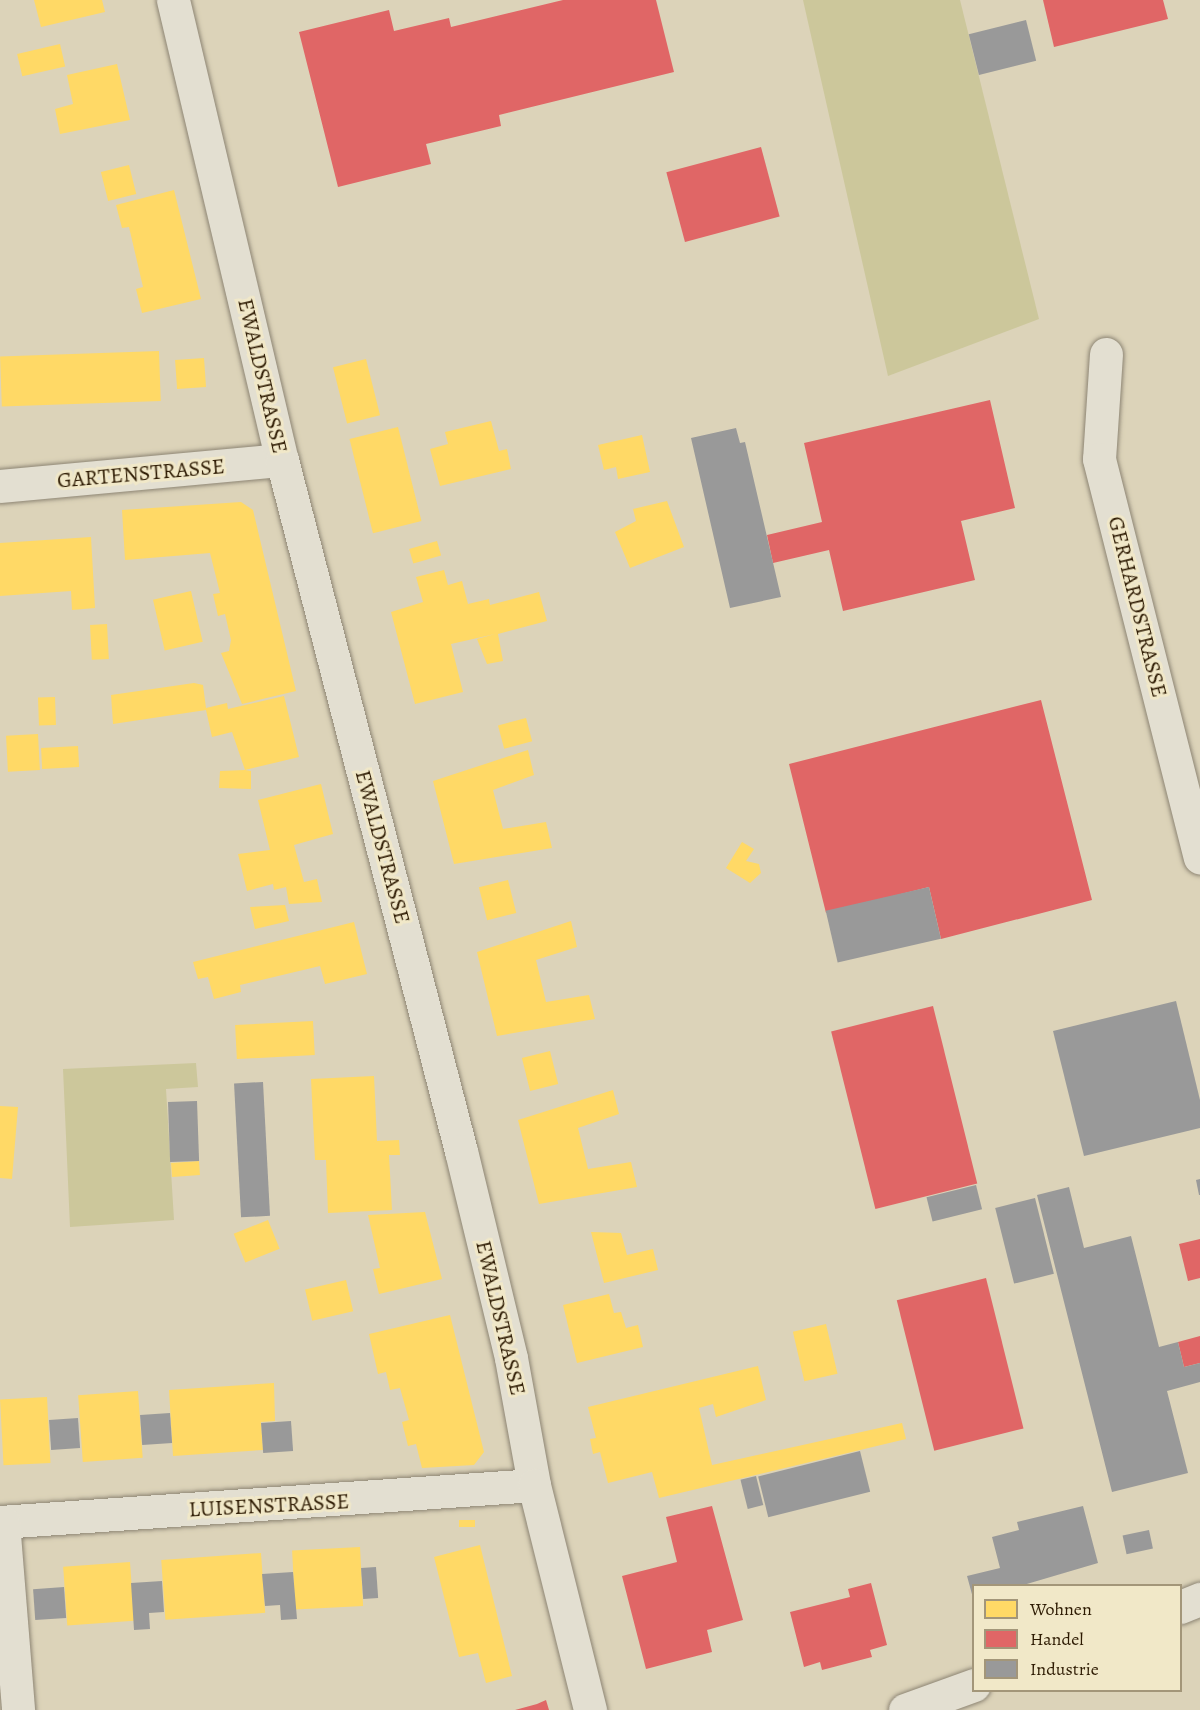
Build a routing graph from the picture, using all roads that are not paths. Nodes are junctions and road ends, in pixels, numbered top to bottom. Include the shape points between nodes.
1 (173, 0) edge
2 (1106, 354) dead end
3 (282, 460) junction
4 (0, 486) edge
5 (1200, 857) edge
6 (534, 1485) junction
7 (2, 1522) edge
8 (1200, 1599) edge
9 (1182, 1606) edge
10 (972, 1686) edge
11 (592, 1705) edge
12 (18, 1710) edge
13 (905, 1710) edge

1 - 3 main road, EWALDSTRASSE
2 - 5 main road, GERHARDSTRASSE via 1100,459
3 - 4 main road, GARTENSTRASSE
3 - 6 main road, EWALDSTRASSE via 464,1163 511,1358
6 - 7 main road, LUISENSTRASSE
6 - 11 main road, EWALDSTRASSE
7 - 12 main road, LUISENSTRASSE
8 - 9 main road
10 - 13 main road

